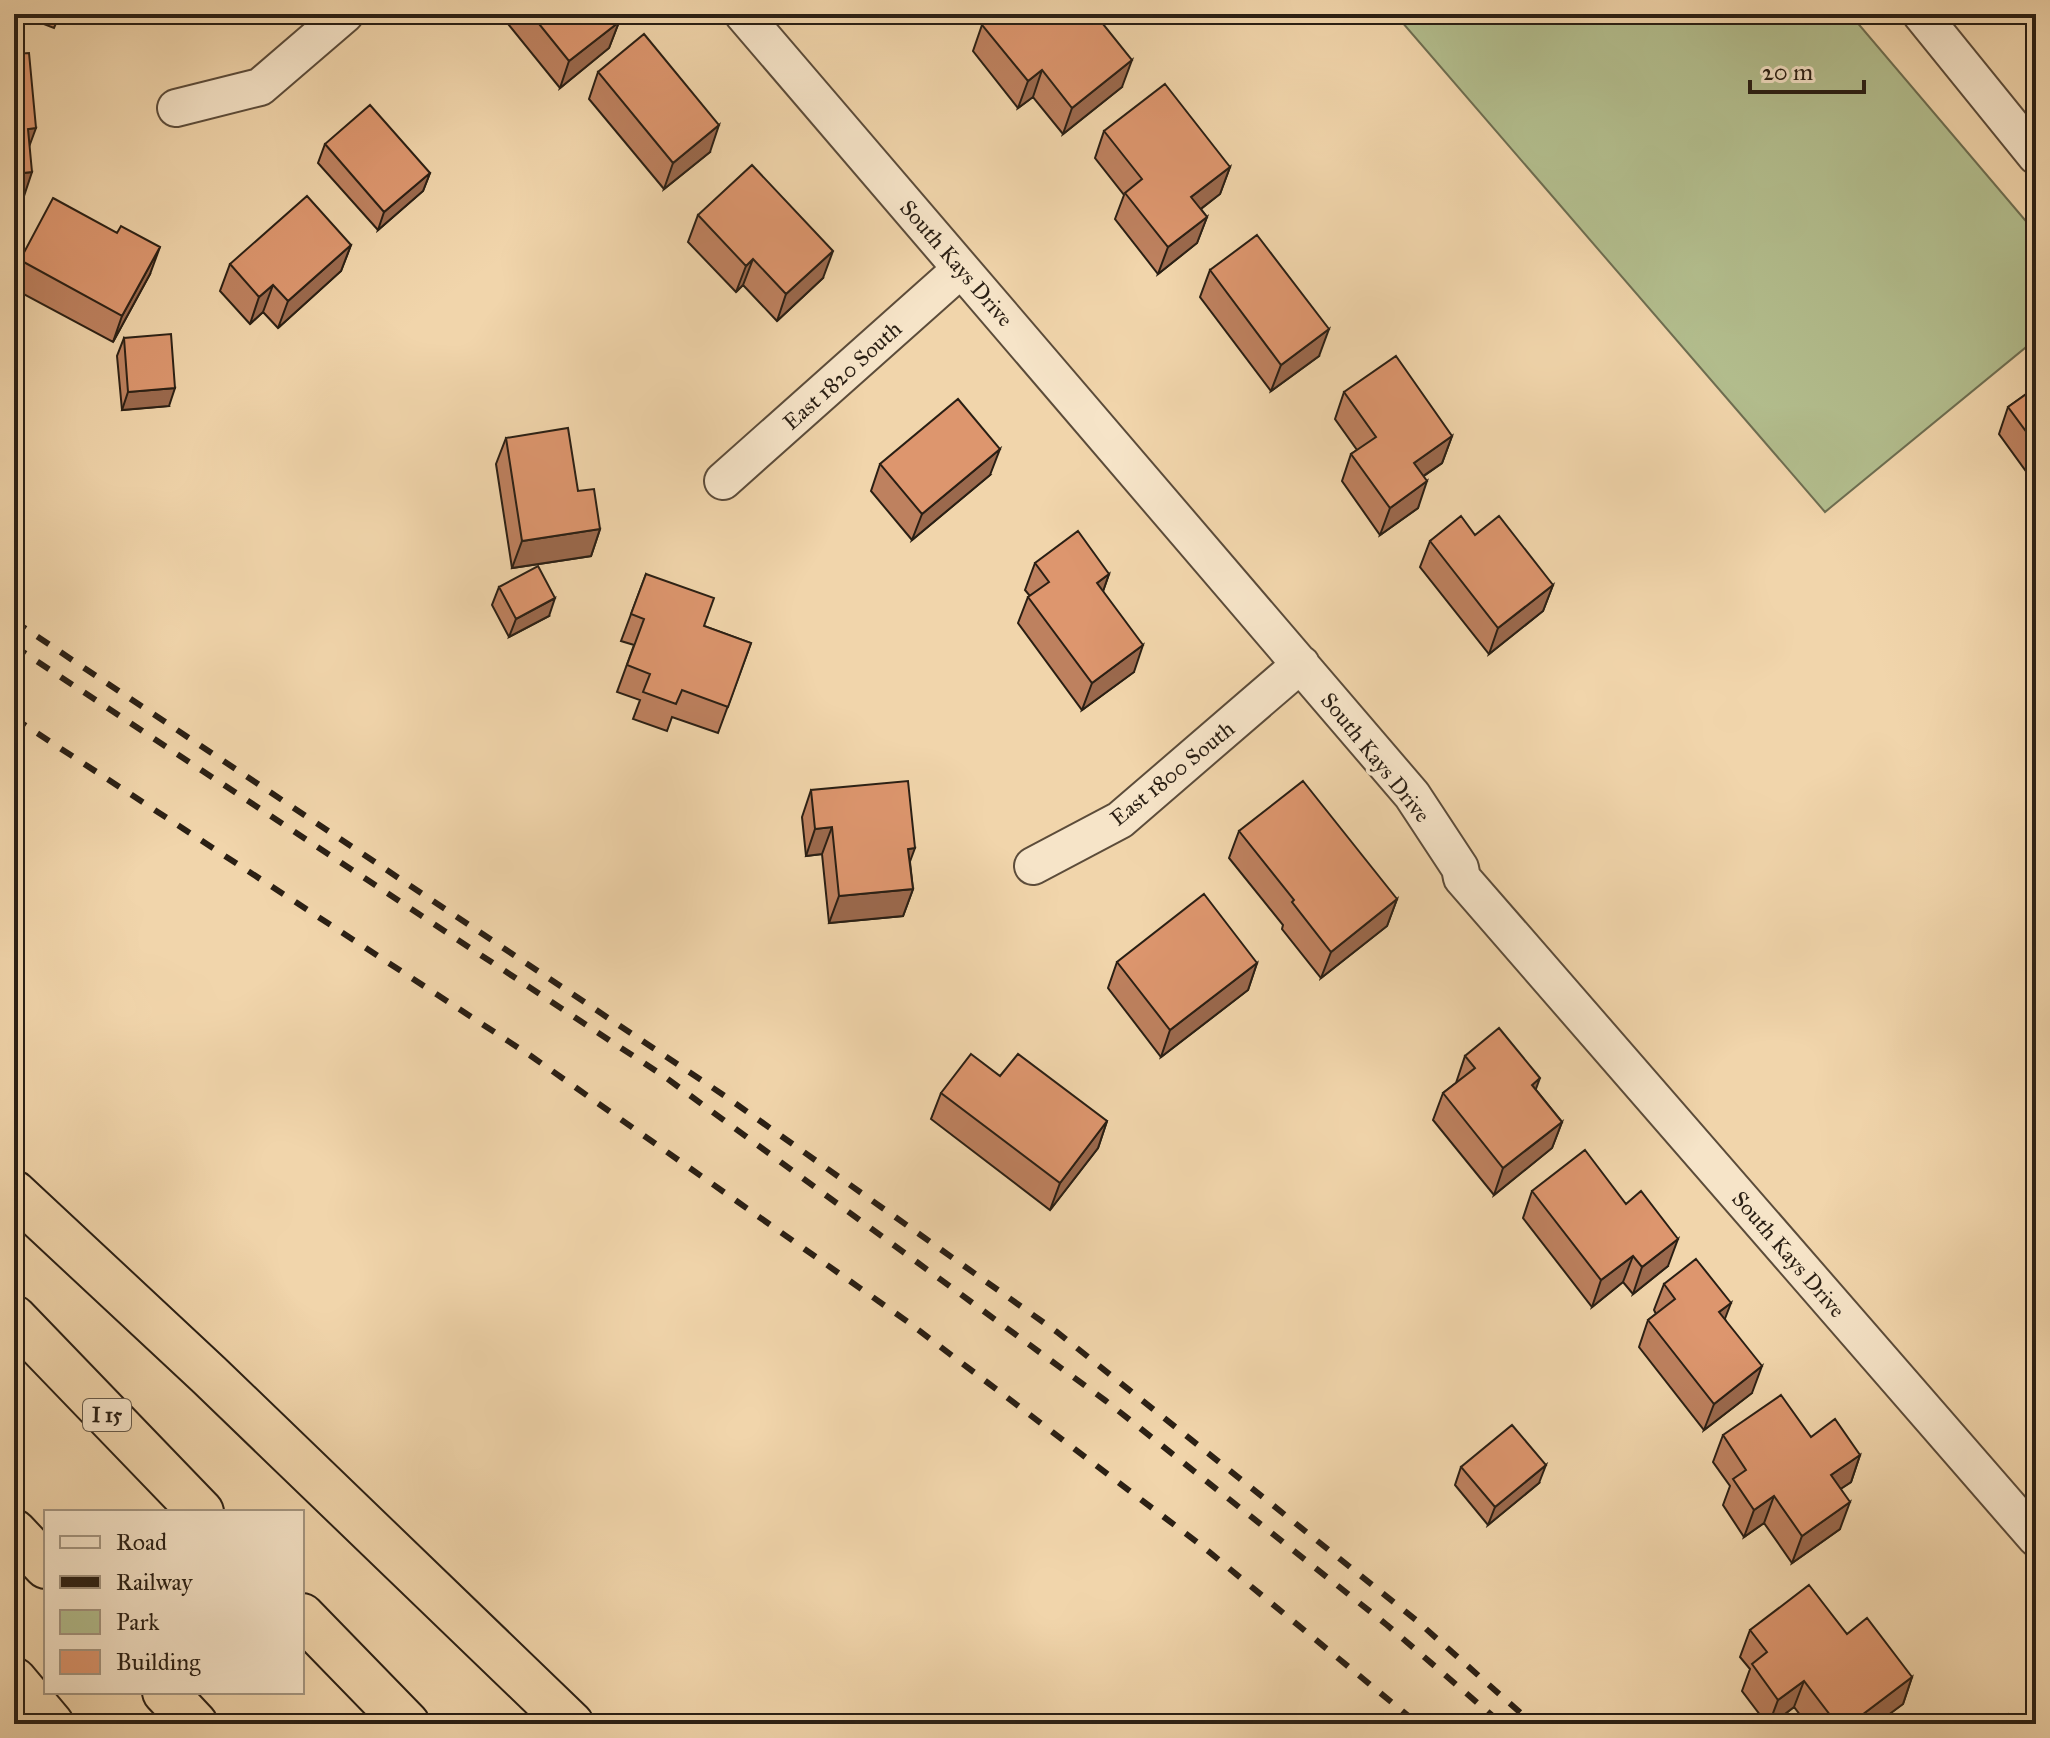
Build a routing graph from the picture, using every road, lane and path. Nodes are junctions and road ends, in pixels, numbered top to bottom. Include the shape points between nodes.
1 (345, 14) edge
2 (743, 14) edge
3 (1921, 14) edge
4 (176, 108) dead end
5 (2036, 156) edge
6 (961, 269) junction
7 (723, 481) dead end
8 (1301, 664) junction
9 (1033, 866) dead end
10 (14, 1193) edge
11 (14, 1318) edge
12 (199, 1510) edge
13 (14, 1532) edge
14 (2036, 1538) edge
15 (44, 1564) edge
16 (304, 1618) edge
17 (14, 1680) edge
18 (167, 1694) edge
19 (51, 1724) edge
20 (195, 1724) edge
21 (407, 1724) edge
22 (571, 1724) edge

1 - 4 street via 260,87
2 - 6 street, South Kays Drive
3 - 5 street
6 - 7 street, East 1820 South
6 - 8 street, South Kays Drive
8 - 9 street, East 1800 South via 1120,820
8 - 14 street, South Kays Drive via 1412,795 1462,878
10 - 22 highway
11 - 12 highway, I 15
13 - 15 highway
16 - 21 highway
17 - 19 highway
18 - 20 highway

